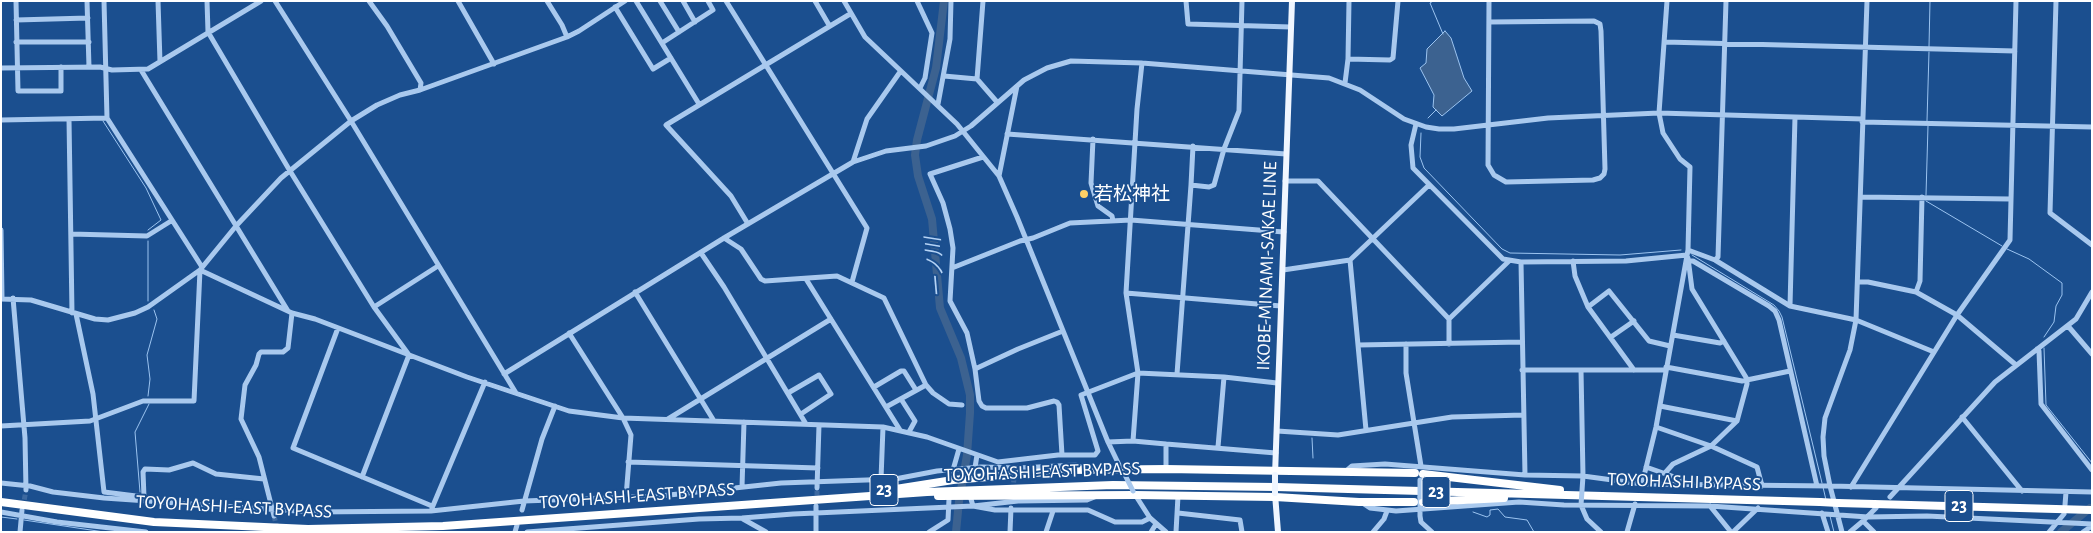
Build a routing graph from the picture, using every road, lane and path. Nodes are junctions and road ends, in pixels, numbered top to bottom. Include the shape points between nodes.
1 (16, 1) edge
2 (87, 1) edge
3 (104, 1) edge
4 (158, 1) edge
5 (207, 1) edge
6 (261, 1) edge
7 (274, 1) edge
8 (369, 1) edge
9 (458, 1) edge
10 (547, 1) edge
11 (625, 1) edge
12 (636, 1) edge
13 (660, 1) edge
14 (684, 1) edge
15 (708, 1) edge
16 (726, 1) edge
17 (815, 1) edge
18 (844, 1) edge
19 (917, 1) edge
20 (951, 1) edge
21 (983, 1) edge
22 (1186, 1) edge
23 (1242, 1) edge
24 (1292, 1) edge
25 (1350, 1) edge
26 (1398, 1) edge
27 (1489, 1) edge
28 (1667, 1) edge
29 (1726, 1) edge
30 (1867, 1) edge
31 (2016, 1) edge
32 (2056, 1) edge
33 (615, 8) junction
34 (850, 14) junction
35 (88, 18) junction
36 (16, 20) junction
37 (695, 22) junction
38 (1489, 22) junction
39 (829, 25) junction
40 (1241, 26) junction
41 (1291, 27) junction
42 (208, 32) junction
43 (679, 32) junction
44 (567, 37) junction
45 (16, 42) junction
46 (88, 42) junction
47 (1665, 42) junction
48 (662, 43) junction
49 (1725, 44) junction
50 (1865, 48) junction
51 (2015, 51) junction
52 (671, 58) junction
53 (1348, 59) junction
54 (160, 62) junction
55 (1142, 63) junction
56 (494, 64) junction
57 (765, 66) junction
58 (61, 67) junction
59 (89, 67) junction
60 (1, 68) edge
61 (16, 68) junction
62 (106, 68) junction
63 (140, 70) junction
64 (1239, 71) junction
65 (900, 72) junction
66 (1289, 74) junction
67 (944, 76) junction
68 (977, 78) junction
69 (1345, 84) junction
70 (1017, 85) junction
71 (420, 90) junction
72 (921, 90) junction
73 (997, 102) junction
74 (937, 103) junction
75 (699, 104) junction
76 (1659, 113) junction
77 (1603, 115) junction
78 (1722, 115) junction
79 (1795, 117) junction
80 (107, 118) junction
81 (69, 119) junction
82 (1, 120) edge
83 (1862, 120) junction
84 (350, 121) junction
85 (1416, 124) junction
86 (1488, 125) junction
87 (2013, 126) junction
88 (2052, 126) junction
89 (2092, 128) edge
90 (963, 132) junction
91 (1007, 134) junction
92 (1093, 140) junction
93 (1136, 142) junction
94 (1193, 146) junction
95 (1224, 149) junction
96 (1286, 154) junction
97 (983, 157) junction
98 (854, 162) junction
99 (290, 172) junction
100 (831, 174) junction
101 (999, 176) junction
102 (1285, 181) junction
103 (1190, 185) junction
104 (1429, 185) junction
105 (1861, 197) junction
106 (1922, 197) junction
107 (2010, 199) junction
108 (1131, 220) junction
109 (171, 221) junction
110 (1113, 221) junction
111 (748, 224) junction
112 (1188, 224) junction
113 (236, 226) junction
114 (1, 230) edge
115 (1284, 232) junction
116 (70, 234) junction
117 (724, 238) junction
118 (1373, 239) junction
119 (1026, 240) junction
120 (2092, 245) edge
121 (701, 253) junction
122 (1688, 256) junction
123 (1350, 260) junction
124 (1715, 260) junction
125 (1509, 261) junction
126 (1573, 261) junction
127 (1522, 262) junction
128 (438, 266) junction
129 (952, 268) junction
130 (201, 269) junction
131 (1283, 270) junction
132 (806, 278) junction
133 (852, 282) junction
134 (1858, 282) junction
135 (635, 292) junction
136 (1916, 292) junction
137 (2092, 292) edge
138 (1126, 293) junction
139 (13, 298) junction
140 (1182, 298) junction
141 (2, 299) edge
142 (1281, 306) junction
143 (1790, 306) junction
144 (374, 307) junction
145 (1588, 307) junction
146 (290, 312) junction
147 (74, 314) junction
148 (1957, 315) junction
149 (831, 319) junction
150 (1449, 319) junction
151 (1856, 320) junction
152 (1634, 321) junction
153 (2068, 326) junction
154 (338, 328) junction
155 (1063, 331) junction
156 (569, 333) junction
157 (1673, 335) junction
158 (1611, 337) junction
159 (1724, 341) junction
160 (1522, 342) junction
161 (1406, 344) junction
162 (1449, 344) junction
163 (1358, 345) junction
164 (1670, 346) junction
165 (2037, 348) junction
166 (1934, 352) junction
167 (2092, 354) edge
168 (409, 355) junction
169 (766, 358) junction
170 (2016, 365) junction
171 (1666, 368) junction
172 (975, 369) junction
173 (1522, 370) junction
174 (1582, 370) junction
175 (1634, 370) junction
176 (1790, 371) junction
177 (1138, 373) junction
178 (504, 374) junction
179 (1177, 374) junction
180 (1224, 377) junction
181 (1747, 379) junction
182 (485, 382) junction
183 (1277, 383) junction
184 (926, 385) junction
185 (874, 387) junction
186 (916, 390) junction
187 (1086, 391) junction
188 (517, 393) junction
189 (788, 393) junction
190 (701, 398) junction
191 (901, 399) junction
192 (962, 405) dead end
193 (555, 406) junction
194 (1660, 406) junction
195 (886, 407) junction
196 (801, 414) junction
197 (1522, 414) junction
198 (1962, 417) junction
199 (623, 418) junction
200 (668, 419) junction
201 (96, 420) junction
202 (714, 421) junction
203 (1737, 421) junction
204 (744, 422) junction
205 (1414, 422) junction
206 (24, 424) junction
207 (806, 424) junction
208 (819, 425) junction
209 (1, 426) edge
210 (883, 427) junction
211 (1656, 427) junction
212 (900, 430) junction
213 (1366, 430) junction
214 (909, 432) junction
215 (1276, 432) junction
216 (1133, 441) junction
217 (1108, 442) junction
218 (1166, 444) junction
219 (1218, 446) junction
220 (1711, 446) junction
221 (959, 449) junction
222 (1276, 453) junction
223 (976, 455) junction
224 (1062, 455) junction
225 (628, 462) junction
226 (742, 464) junction
227 (818, 468) junction
228 (1646, 468) junction
229 (954, 469) junction
230 (1166, 469) junction
231 (2092, 470) edge
232 (1122, 471) junction
233 (973, 472) junction
234 (1420, 472) junction
235 (1275, 473) junction
236 (1666, 473) junction
237 (1524, 475) junction
238 (1583, 476) junction
239 (362, 477) junction
240 (264, 479) junction
241 (881, 479) junction
242 (952, 479) junction
243 (817, 481) junction
244 (1, 484) edge
245 (1642, 484) junction
246 (1683, 485) junction
247 (1762, 486) junction
248 (1819, 486) junction
249 (1829, 486) junction
250 (742, 487) junction
251 (1851, 487) junction
252 (26, 488) junction
253 (817, 488) tunnel mouth
254 (1897, 489) junction
255 (2022, 491) junction
256 (1275, 492) junction
257 (2066, 492) junction
258 (2092, 492) edge
259 (1134, 493) junction
260 (950, 495) junction
261 (970, 495) junction
262 (1561, 495) junction
263 (1097, 496) junction
264 (1178, 496) junction
265 (1595, 496) junction
266 (1, 497) edge
267 (626, 497) junction
268 (1890, 497) dead end
269 (145, 499) junction
270 (1419, 500) junction
271 (524, 501) junction
272 (1359, 502) junction
273 (1, 503) edge
274 (815, 503) junction
275 (1581, 504) junction
276 (1635, 504) junction
277 (2065, 505) dead end
278 (950, 506) junction
279 (971, 506) junction
280 (1710, 506) junction
281 (272, 508) junction
282 (432, 508) junction
283 (1012, 508) junction
284 (1758, 508) junction
285 (1876, 508) dead end
286 (21, 509) junction
287 (522, 510) dead end
288 (1420, 510) junction
289 (2092, 510) edge
290 (1053, 511) junction
291 (1387, 511) junction
292 (1, 512) edge
293 (816, 513) junction
294 (1824, 513) junction
295 (1178, 514) junction
296 (1835, 514) junction
297 (2064, 514) dead end
298 (274, 516) tunnel mouth
299 (742, 518) junction
300 (1150, 518) junction
301 (1866, 519) junction
302 (2060, 522) junction
303 (1156, 524) junction
304 (517, 525) dead end
305 (2091, 525) edge
306 (20, 532) edge
307 (146, 532) edge
308 (515, 532) edge
309 (527, 532) edge
310 (766, 532) edge
311 (816, 532) edge
312 (929, 532) edge
313 (1010, 532) edge
314 (1046, 532) edge
315 (1151, 532) edge
316 (1166, 532) edge
317 (1176, 532) edge
318 (1242, 532) edge
319 (1278, 532) edge
320 (1373, 532) edge
321 (1432, 532) edge
322 (1601, 532) edge
323 (1627, 532) edge
324 (1732, 532) edge
325 (1828, 532) edge
326 (1842, 532) edge
327 (1850, 532) edge
328 (1874, 532) edge
329 (2049, 532) edge
330 (2083, 532) edge

1 - 36 street
2 - 35 street
3 - 62 street
4 - 54 street
5 - 42 street
6 - 42 street
7 - 84 street
8 - 71 street via 421,83
9 - 56 street
10 - 44 street
11 - 33 street
12 - 48 street
13 - 43 street
14 - 37 street
15 - 37 street via 713,10
16 - 57 street
17 - 39 street
18 - 34 street
19 - 72 street via 932,34
20 - 67 street via 950,39
21 - 68 street
22 - 40 street via 1188,24
23 - 40 street
24 - 41 main road, IKOBE-MINAMI-SAKAE LINE
25 - 53 street
26 - 53 street via 1393,58
27 - 38 street
28 - 47 street
29 - 49 street
30 - 50 street
31 - 51 street
32 - 88 street
33 - 44 street
33 - 52 street via 653,69
34 - 39 street
34 - 65 street via 865,37
35 - 36 street
35 - 46 street
36 - 45 street
37 - 43 street
38 - 77 street via 1594,21 1600,24
38 - 86 street
39 - 57 street
40 - 41 street
40 - 64 street
41 - 66 main road, IKOBE-MINAMI-SAKAE LINE
42 - 54 street
42 - 99 street
43 - 48 street
44 - 56 street
45 - 46 street
45 - 61 street
46 - 59 street
47 - 49 street
47 - 76 street
48 - 52 street
49 - 50 street
49 - 78 street
50 - 51 street
50 - 83 street
51 - 87 street
52 - 75 street
53 - 69 street
54 - 63 street
55 - 64 street
55 - 70 street via 1071,61 1047,68
55 - 93 street
56 - 71 street
57 - 75 street
57 - 100 street
58 - 59 street
58 - 61 street
58 - 61 street via 61,91 18,91
59 - 62 street
60 - 61 street
62 - 63 street
62 - 80 street
63 - 113 street
64 - 66 street
64 - 95 street via 1238,111
65 - 72 street
65 - 98 street via 867,119
66 - 69 street via 1329,78
66 - 96 main road, IKOBE-MINAMI-SAKAE LINE
67 - 68 street
67 - 74 street
68 - 73 street
69 - 85 street
70 - 73 street
70 - 91 street
71 - 84 street via 400,94
72 - 74 street
73 - 90 street
74 - 90 street
75 - 111 street via 666,125 731,196
76 - 77 street
76 - 78 street
76 - 122 street via 1663,134 1690,167
77 - 86 street
77 - 86 street via 1605,168 1604,174 1593,180 1506,182 1498,179 1488,165
78 - 79 street
78 - 124 street via 1718,257
79 - 83 street
79 - 143 street
80 - 81 street
80 - 109 street
81 - 82 street
81 - 116 street
83 - 87 street
83 - 105 street
84 - 99 street
84 - 128 street
85 - 86 street via 1446,129
85 - 104 street via 1412,145 1413,168
87 - 88 street
87 - 107 street
88 - 89 street
88 - 120 street via 2050,214
90 - 97 street
90 - 98 street via 926,146 886,151
91 - 92 street
91 - 101 street
92 - 93 street
92 - 110 street via 1091,183 1098,206 1112,216
93 - 94 street
93 - 108 street
94 - 95 street
94 - 103 street
95 - 96 street
95 - 103 street via 1214,185
96 - 102 main road, IKOBE-MINAMI-SAKAE LINE
97 - 101 street
97 - 129 street via 930,174 950,229
98 - 100 street
99 - 113 street
99 - 144 street
100 - 111 street
100 - 133 street via 867,228
101 - 119 street
102 - 115 main road, IKOBE-MINAMI-SAKAE LINE
102 - 118 street via 1318,181
103 - 112 street
104 - 118 street
104 - 125 street via 1498,256
105 - 106 street
105 - 134 street
106 - 107 street
106 - 136 street via 1920,281
107 - 148 street via 2010,240
108 - 110 street
108 - 112 street
108 - 138 street
109 - 116 street via 147,236
109 - 130 street
110 - 119 street via 1070,223
111 - 117 street
112 - 115 street
112 - 140 street
113 - 130 street
113 - 146 street
114 - 141 street
115 - 131 main road, IKOBE-MINAMI-SAKAE LINE
116 - 147 street
117 - 121 street
117 - 132 street via 742,249 765,281
118 - 123 street
118 - 150 street
119 - 129 street
119 - 155 street
121 - 135 street
121 - 169 street
122 - 124 street
122 - 126 street
122 - 157 street
122 - 159 street via 1692,289
122 - 176 street via 1775,311
123 - 131 street
123 - 163 street
124 - 143 street
125 - 127 street
125 - 150 street
126 - 127 street
126 - 145 street via 1575,276
127 - 160 street
128 - 144 street
128 - 178 street
129 - 172 street via 950,301 967,333
130 - 146 street
130 - 147 street via 165,297 135,313 108,320
130 - 201 street via 194,401 143,401
131 - 142 main road, IKOBE-MINAMI-SAKAE LINE
132 - 133 street via 837,276
132 - 149 street
133 - 184 street via 887,301
134 - 136 street
134 - 151 street
135 - 156 street
135 - 190 street
136 - 148 street
137 - 153 street via 2080,314
138 - 140 street
138 - 177 street
139 - 141 street
139 - 147 street via 31,300
139 - 206 street
140 - 142 street
140 - 179 street
142 - 183 main road, IKOBE-MINAMI-SAKAE LINE
143 - 151 street
144 - 168 street
145 - 152 street via 1609,291
145 - 158 street
146 - 154 street
146 - 240 street via 288,348 284,352 261,352 245,385 242,419 259,457
147 - 201 street
148 - 166 street
148 - 170 street
149 - 169 street
149 - 185 street
150 - 162 street
151 - 166 street
151 - 249 street via 1850,350 1825,418 1823,451
152 - 158 street
152 - 164 street via 1649,341
153 - 165 street
153 - 167 street
154 - 168 street
154 - 239 street via 292,446
155 - 172 street
155 - 187 street
156 - 178 street
156 - 199 street
157 - 159 street via 1720,344
157 - 164 street
158 - 175 street
159 - 181 street
160 - 162 street
160 - 173 street
161 - 162 street
161 - 163 street
161 - 205 street via 1406,373
163 - 213 street
164 - 171 street
165 - 170 street
165 - 231 street via 2041,404
166 - 251 street
168 - 182 street
168 - 239 street
169 - 189 street
169 - 190 street
170 - 198 street
171 - 175 street
171 - 181 street
171 - 194 street
172 - 224 street via 979,401 986,408 1027,408 1057,402
173 - 174 street
173 - 197 street
174 - 175 street
174 - 238 street
176 - 181 street
176 - 248 street
177 - 179 street
177 - 187 street
177 - 216 street
178 - 188 street
179 - 180 street
180 - 183 street
180 - 219 street
181 - 203 street
182 - 188 street
182 - 282 street
183 - 215 main road, IKOBE-MINAMI-SAKAE LINE
184 - 186 street
184 - 192 street via 949,404
185 - 186 street via 904,371
185 - 195 street
186 - 191 street
187 - 217 street
187 - 224 street via 1081,395 1098,453 1092,456
188 - 193 street
189 - 196 street
189 - 196 street via 819,375 831,394
190 - 200 street
190 - 202 street
191 - 195 street
191 - 214 street via 915,421
193 - 199 street
193 - 271 street
194 - 203 street
194 - 211 street
195 - 212 street
196 - 207 street
197 - 205 street
197 - 237 street
198 - 254 street
198 - 255 street
199 - 200 street
199 - 225 street via 631,435
200 - 202 street
201 - 206 street
201 - 269 street via 104,492
202 - 204 street
203 - 220 street
204 - 207 street
204 - 226 street
205 - 213 street
205 - 234 street
206 - 209 street
206 - 252 street
207 - 208 street
208 - 210 street
208 - 227 street
210 - 212 street
210 - 241 street
211 - 220 street
211 - 228 street
212 - 214 street
213 - 215 street via 1338,435
214 - 221 street
215 - 222 main road, IKOBE-MINAMI-SAKAE LINE
216 - 217 street
216 - 218 street
217 - 232 street
218 - 219 street
218 - 230 street
219 - 222 street
220 - 236 street via 1673,464
220 - 247 street via 1757,467
221 - 223 street
221 - 229 street
222 - 235 main road, IKOBE-MINAMI-SAKAE LINE
223 - 224 street via 998,462
223 - 233 street
225 - 226 street
225 - 267 street
226 - 227 street
226 - 250 street
227 - 243 street
228 - 236 street
228 - 245 street
229 - 233 street
229 - 241 street
229 - 242 street
230 - 232 highway, 23
230 - 235 highway, 23
232 - 233 highway, 23
232 - 259 street, bridge
233 - 242 highway, 23
234 - 235 highway, 23
234 - 237 street
234 - 265 highway, 23
234 - 270 street, bridge
235 - 256 main road, IKOBE-MINAMI-SAKAE LINE, bridge
236 - 246 street via 1683,480
237 - 238 street
238 - 245 street
238 - 275 street, bridge
239 - 282 street
240 - 269 street via 216,474 192,463 170,470 145,469
240 - 281 street
241 - 243 street
242 - 274 highway, 23
243 - 250 street
243 - 253 street
244 - 252 street
245 - 246 street
246 - 247 street
247 - 248 street
248 - 249 street
249 - 251 street
249 - 296 street
250 - 267 street
251 - 254 street
252 - 269 street
254 - 255 street
254 - 268 street
255 - 257 street
256 - 261 highway, TOYOHASHI-EAST BYPASS / 23 via 1113,485
256 - 262 highway, TOYOHASHI BYPASS / 23
256 - 264 highway, 23
256 - 272 highway, 23
256 - 319 main road, IKOBE-MINAMI-SAKAE LINE
257 - 258 street
257 - 277 street
259 - 263 highway, 23
259 - 264 highway, 23
259 - 300 street
260 - 261 highway, 23
260 - 274 highway, TOYOHASHI-EAST BYPASS / 23 via 938,496 927,492
260 - 278 street
261 - 263 highway, 23
261 - 279 street
262 - 265 highway, TOYOHASHI BYPASS / 23
262 - 270 highway, 23
263 - 279 street via 1086,500 1018,501
264 - 295 street
265 - 289 highway, TOYOHASHI BYPASS / 23, bridge
266 - 286 highway, 23
267 - 271 street
269 - 281 street
270 - 272 highway, 23
270 - 288 street
271 - 282 street
271 - 287 street
272 - 291 street
273 - 286 highway, 23
274 - 286 highway, TOYOHASHI-EAST BYPASS / 23 via 397,528 217,526
274 - 293 street
275 - 276 street
275 - 288 street via 1519,502
275 - 322 street via 1587,519
276 - 280 street
276 - 323 street
278 - 279 street
278 - 293 street
278 - 312 street via 948,520
279 - 283 street via 980,509
280 - 284 street
280 - 324 street
281 - 282 street via 313,512
281 - 298 street
283 - 290 street
283 - 313 street
284 - 294 street
284 - 324 street
285 - 301 street
286 - 292 street
286 - 306 street
286 - 307 street
288 - 291 street
288 - 321 street via 1421,522
290 - 300 street via 1088,510 1115,522 1142,522
290 - 314 street
291 - 320 street
293 - 299 street
293 - 311 street
294 - 296 street
294 - 325 street
295 - 317 street
295 - 318 street via 1240,520
296 - 301 street
296 - 326 street
297 - 302 street
299 - 309 street
299 - 310 street
300 - 303 street
301 - 302 street via 1927,516
301 - 327 street
301 - 328 street
302 - 305 street
302 - 329 street
303 - 315 street
303 - 316 street
304 - 308 street
305 - 330 street

